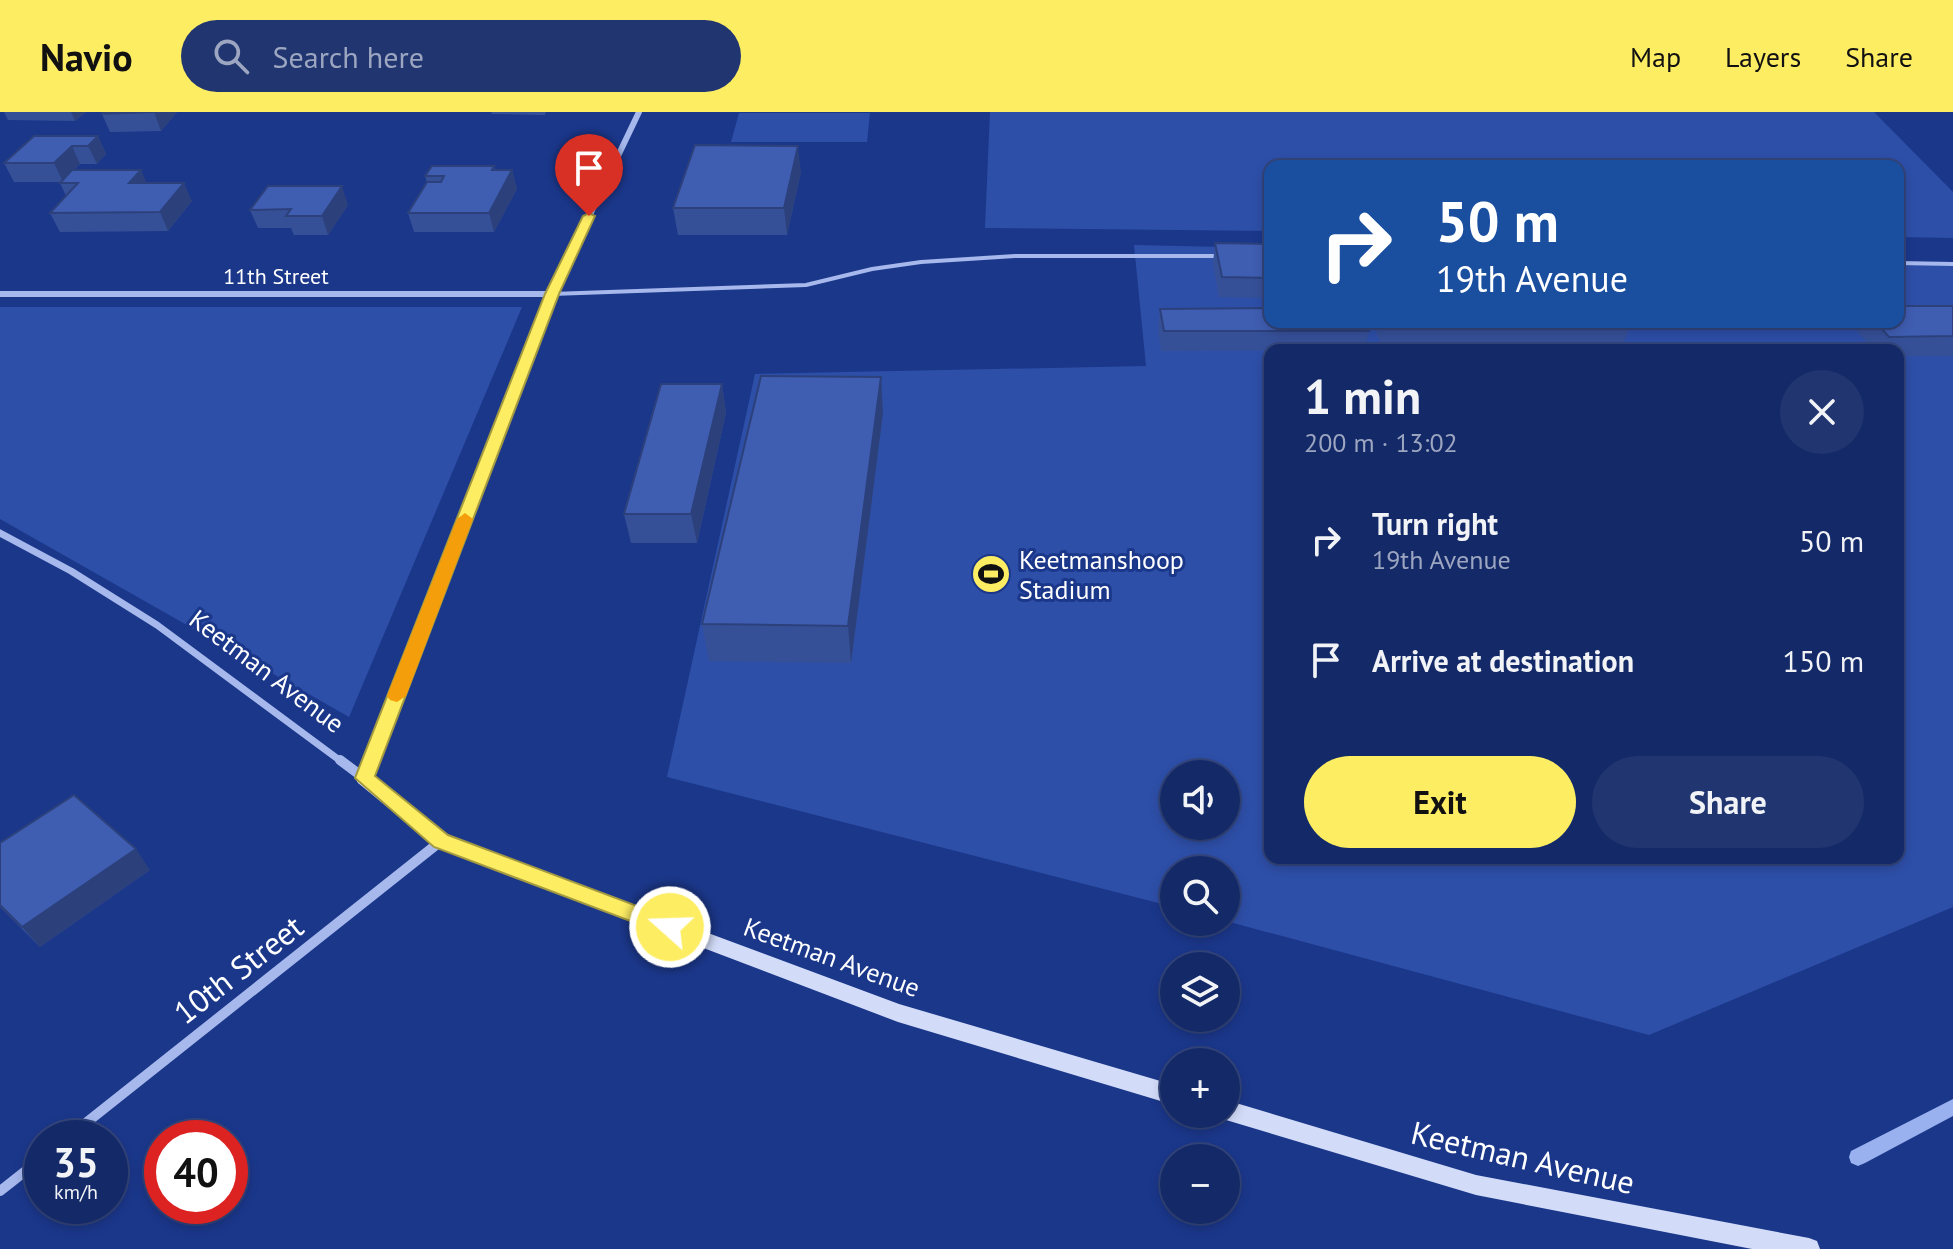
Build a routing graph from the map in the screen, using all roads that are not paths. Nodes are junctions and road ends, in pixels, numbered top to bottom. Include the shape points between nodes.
1 (639, 112) edge
2 (1222, 256) edge
3 (1904, 263) edge
4 (1953, 264) edge
5 (0, 294) edge
6 (552, 294) junction
7 (0, 533) edge
8 (364, 778) junction
9 (441, 841) junction
10 (1160, 1091) edge
11 (1240, 1114) edge
12 (90, 1120) edge
13 (24, 1172) edge
14 (0, 1191) edge
15 (1809, 1249) edge

1 - 6 street
2 - 6 lane via 999,257 884,267 806,285
3 - 4 lane
5 - 6 street, 11th Street
6 - 8 street
7 - 8 street, Keetman Avenue via 157,625
8 - 9 street, Keetman Avenue
9 - 10 street, Keetman Avenue via 898,1013
9 - 12 street, 10th Street
11 - 15 street, Keetman Avenue via 1476,1185
13 - 14 street

